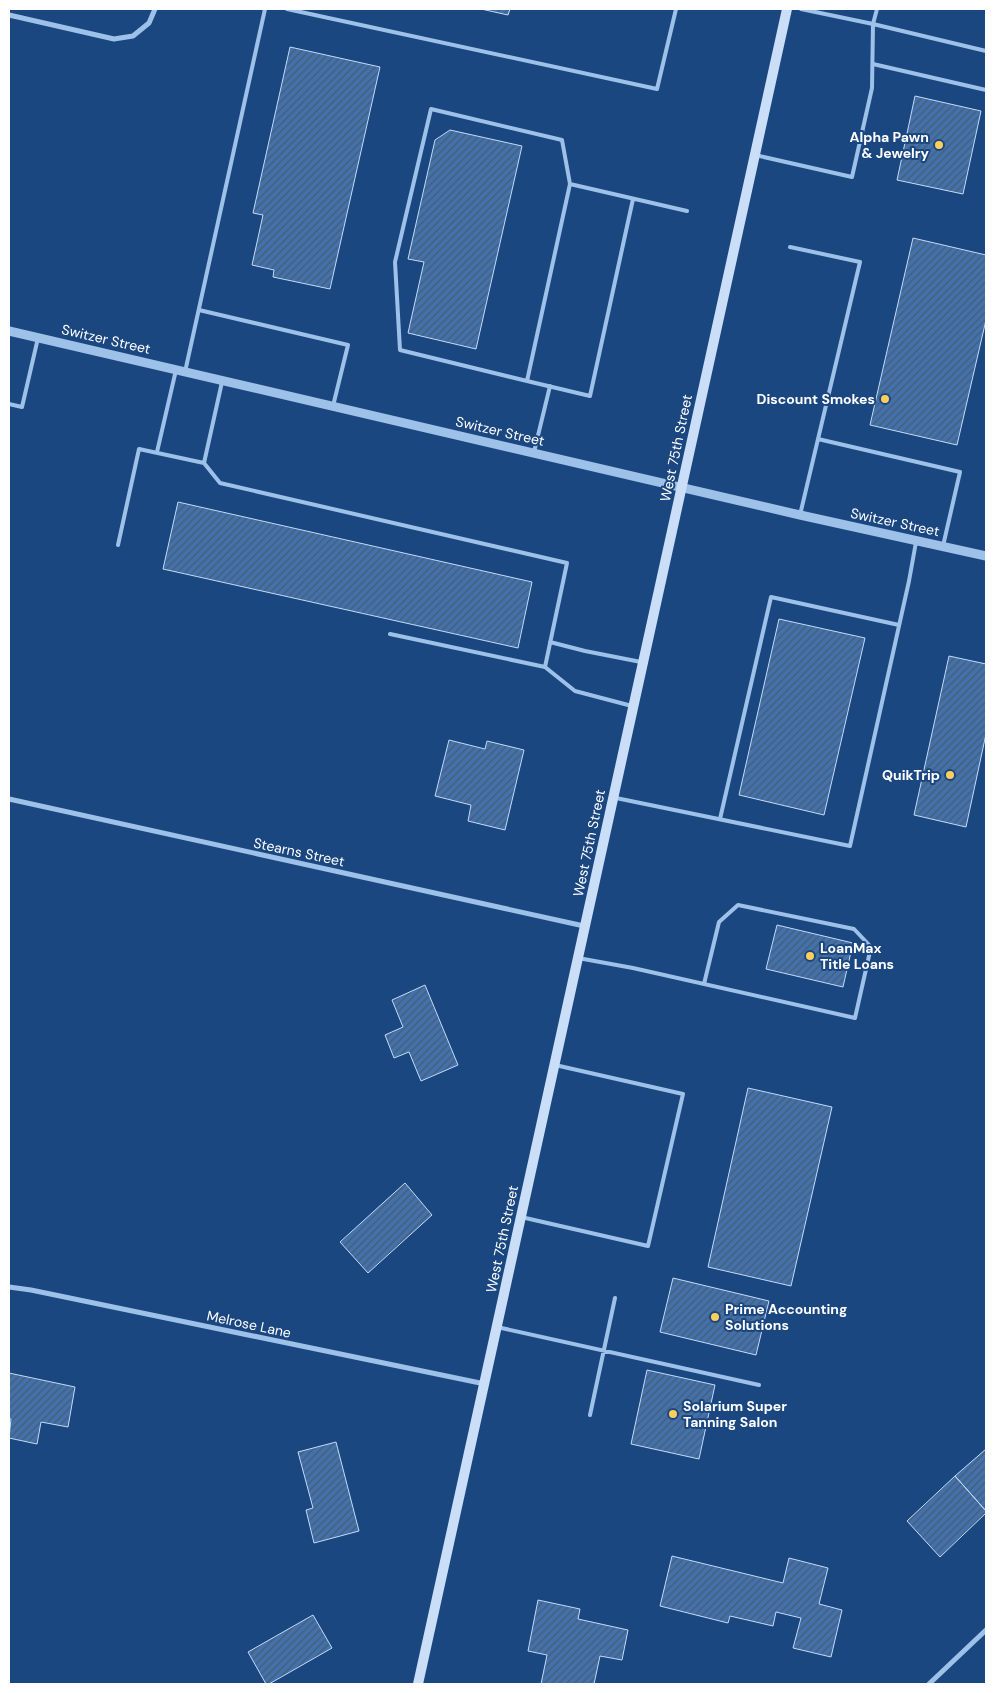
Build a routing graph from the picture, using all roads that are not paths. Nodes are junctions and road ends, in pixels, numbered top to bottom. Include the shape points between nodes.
1 (155, 9) edge
2 (265, 9) edge
3 (287, 9) edge
4 (676, 9) edge
5 (788, 9) edge
6 (801, 9) edge
7 (877, 9) edge
8 (9, 15) edge
9 (873, 24) junction
10 (986, 51) edge
11 (872, 64) junction
12 (986, 90) edge
13 (755, 155) junction
14 (570, 184) junction
15 (633, 199) junction
16 (687, 211) dead end
17 (790, 247) dead end
18 (199, 310) junction
19 (9, 331) edge
20 (38, 338) junction
21 (176, 370) junction
22 (185, 372) junction
23 (222, 380) junction
24 (528, 381) junction
25 (550, 386) junction
26 (9, 404) edge
27 (334, 406) junction
28 (818, 439) junction
29 (157, 452) junction
30 (534, 453) junction
31 (204, 463) junction
32 (682, 487) junction
33 (800, 515) junction
34 (916, 541) junction
35 (118, 545) dead end
36 (943, 546) junction
37 (986, 556) edge
38 (899, 625) junction
39 (390, 634) dead end
40 (550, 642) junction
41 (643, 662) junction
42 (545, 668) junction
43 (634, 707) junction
44 (613, 797) junction
45 (9, 799) edge
46 (720, 819) junction
47 (585, 926) junction
48 (578, 958) junction
49 (704, 984) junction
50 (555, 1065) junction
51 (521, 1217) junction
52 (9, 1287) edge
53 (615, 1298) dead end
54 (497, 1327) junction
55 (603, 1349) junction
56 (485, 1384) junction
57 (759, 1385) dead end
58 (590, 1415) dead end
59 (986, 1630) edge
60 (418, 1684) edge
61 (929, 1684) edge

1 - 8 street via 148,23 133,36 114,39
2 - 18 lane
3 - 4 lane via 657,89
5 - 13 main road, West 75th Street
6 - 9 lane
7 - 9 lane
9 - 10 lane
9 - 11 lane
11 - 12 lane
11 - 13 lane via 872,88 852,177
13 - 32 main road, West 75th Street
14 - 15 lane
14 - 24 lane
14 - 24 lane via 562,140 431,109 395,262 400,350
15 - 16 lane
15 - 25 lane via 590,396
17 - 28 lane via 860,262
18 - 22 lane
18 - 27 lane via 348,345
19 - 20 street, Switzer Street
20 - 21 street, Switzer Street
20 - 26 lane via 22,407
21 - 22 street, Switzer Street
21 - 29 lane
22 - 23 street, Switzer Street
23 - 27 street, Switzer Street
23 - 31 lane
24 - 25 lane
25 - 30 lane
27 - 30 street, Switzer Street
28 - 33 lane
28 - 36 lane via 960,472
29 - 31 lane
29 - 35 lane via 139,449
30 - 32 street, Switzer Street
31 - 40 lane via 220,484 568,563
32 - 33 street, Switzer Street
32 - 41 main road, West 75th Street
33 - 34 street, Switzer Street
34 - 36 street, Switzer Street
34 - 38 lane
36 - 37 street, Switzer Street
38 - 46 lane via 771,597
38 - 46 lane via 850,846
39 - 42 lane
40 - 41 lane
40 - 42 lane
41 - 43 main road, West 75th Street
42 - 43 lane via 575,691
43 - 44 main road, West 75th Street
44 - 46 lane
44 - 47 main road, West 75th Street
45 - 47 street, Stearns Street
47 - 48 main road, West 75th Street
48 - 49 lane
48 - 50 main road, West 75th Street
49 - 49 lane via 855,1018 871,947 854,930 738,905 719,922
50 - 51 main road, West 75th Street
50 - 51 lane via 683,1094 648,1246
51 - 54 main road, West 75th Street
52 - 56 street, Melrose Lane
53 - 55 lane
54 - 55 lane
54 - 56 main road, West 75th Street
55 - 57 lane
55 - 58 lane
56 - 60 main road, West 75th Street
59 - 61 street

